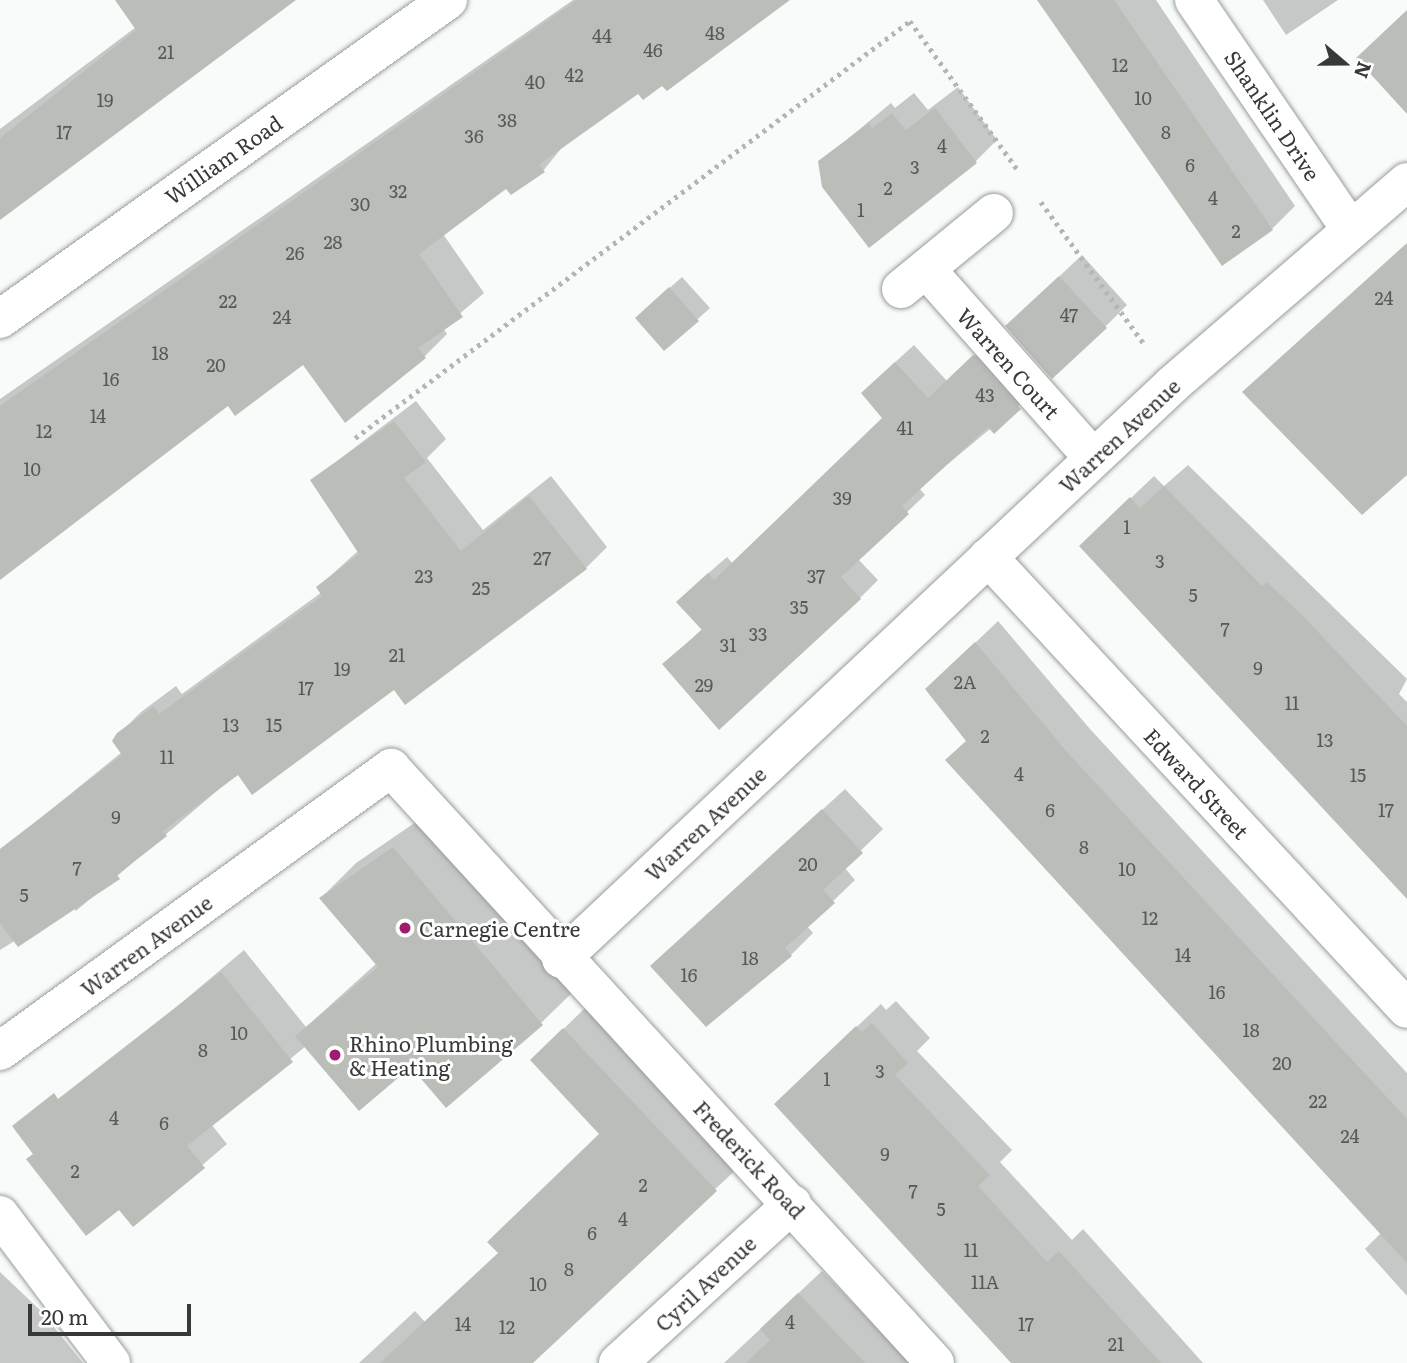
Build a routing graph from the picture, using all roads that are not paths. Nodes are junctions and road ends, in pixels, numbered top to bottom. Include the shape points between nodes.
1 (448, 0) edge
2 (1194, 0) edge
3 (1402, 187) edge
4 (994, 213) dead end
5 (1351, 230) junction
6 (0, 319) edge
7 (1093, 458) junction
8 (988, 557) junction
9 (561, 959) junction
10 (1407, 1009) edge
11 (0, 1051) edge
12 (792, 1204) junction
13 (0, 1215) edge
14 (111, 1363) edge
15 (618, 1363) edge
16 (935, 1363) edge

1 - 6 street, William Road
2 - 5 street, Shanklin Drive
3 - 5 street, Warren Avenue
4 - 7 street, Warren Court via 913,279
5 - 7 street, Warren Avenue
7 - 8 street, Warren Avenue
8 - 9 street, Warren Avenue
8 - 10 street, Edward Street
9 - 11 street, Warren Avenue via 391,768
9 - 12 street, Frederick Road
12 - 15 street, Cyril Avenue
12 - 16 street, Frederick Road
13 - 14 street

